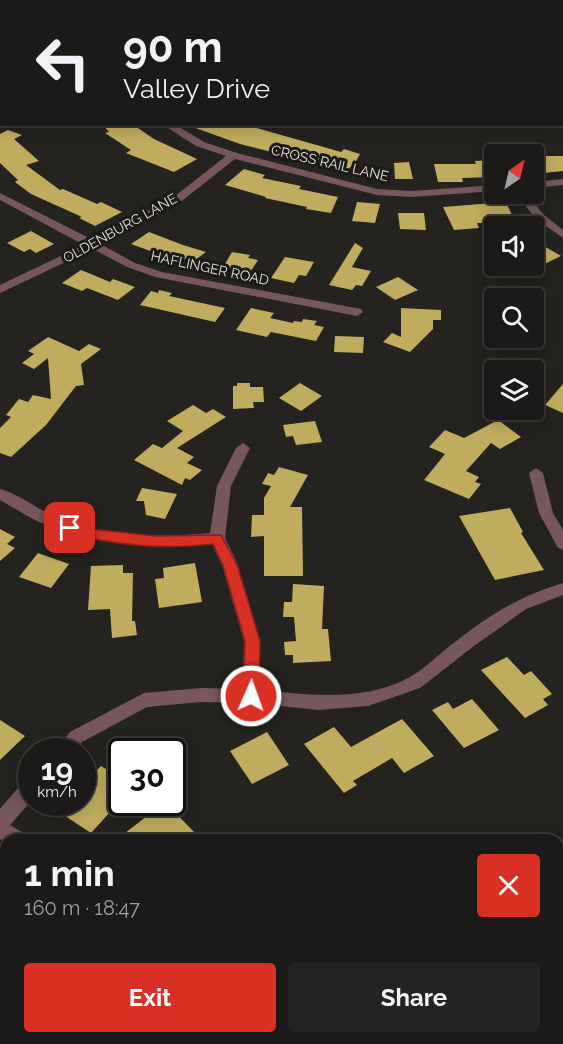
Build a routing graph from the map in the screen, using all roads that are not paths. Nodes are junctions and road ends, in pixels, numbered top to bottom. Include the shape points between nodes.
1 (169, 126) edge
2 (233, 155) junction
3 (563, 182) edge
4 (544, 184) edge
5 (484, 189) edge
6 (0, 196) edge
7 (529, 204) edge
8 (563, 236) edge
9 (92, 245) junction
10 (0, 289) edge
11 (357, 312) dead end
12 (243, 448) dead end
13 (536, 472) dead end
14 (0, 494) edge
15 (217, 538) junction
16 (563, 544) edge
17 (563, 589) edge
18 (251, 696) junction
19 (75, 738) edge
20 (18, 802) edge
21 (0, 823) edge

1 - 2 street, CROSS RAIL LANE via 200,144
2 - 5 street, CROSS RAIL LANE via 377,192 412,194
2 - 9 street, OLDENBURG LANE via 171,202
3 - 4 street
6 - 9 street, HAFLINGER ROAD
7 - 8 street
9 - 10 street, OLDENBURG LANE
9 - 11 street, HAFLINGER ROAD via 159,275
12 - 15 street via 224,486
13 - 16 street via 546,513
14 - 15 street via 50,521 91,534 155,541
15 - 18 street via 230,565 252,641
17 - 18 street via 520,605 414,684 368,699 318,703
18 - 19 street via 144,700
20 - 21 street

